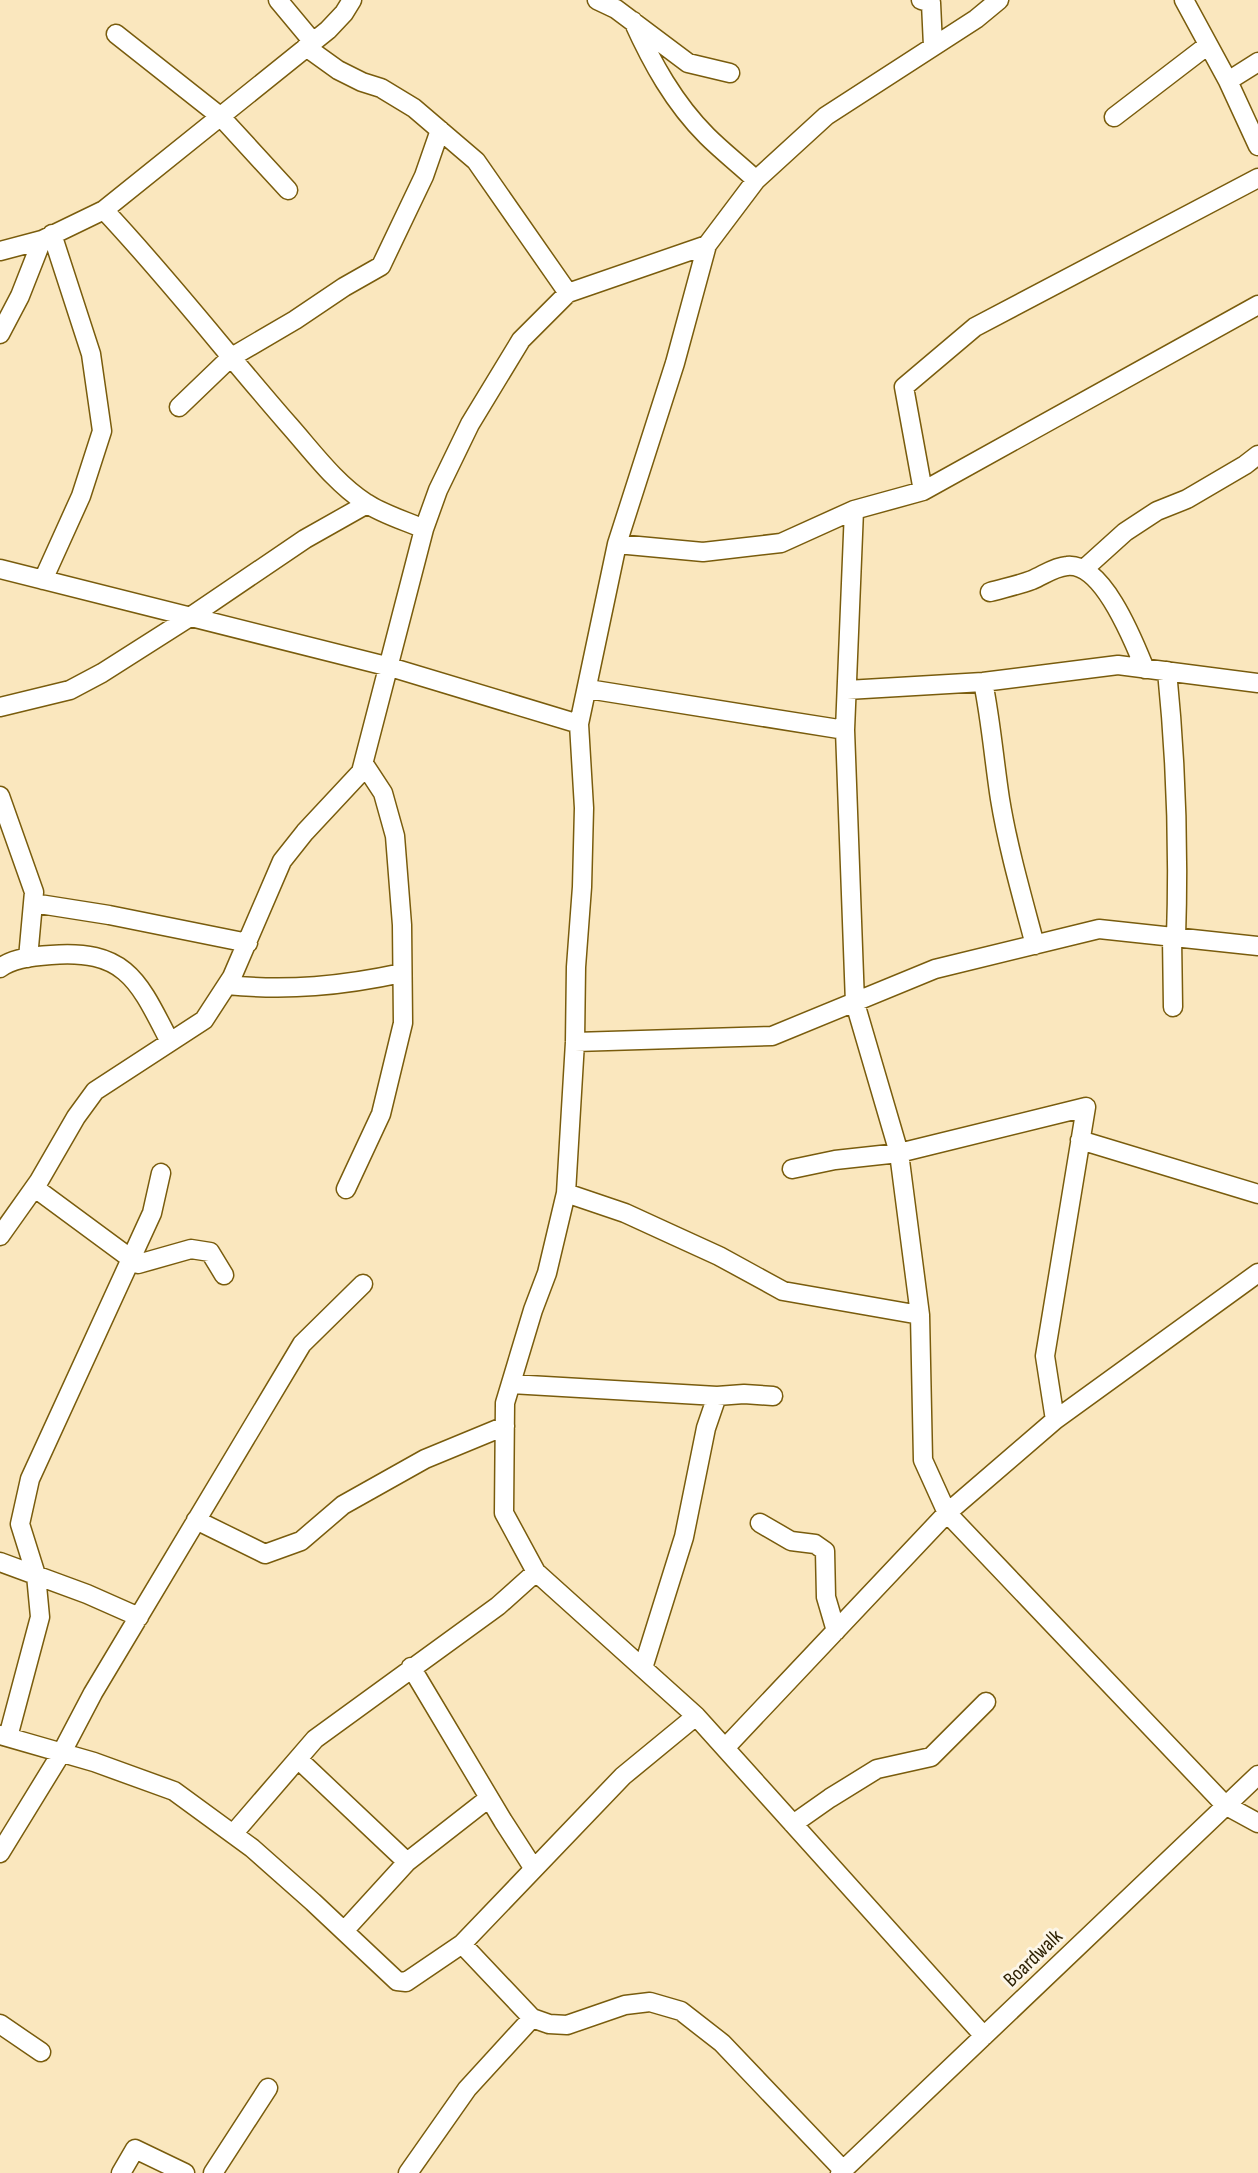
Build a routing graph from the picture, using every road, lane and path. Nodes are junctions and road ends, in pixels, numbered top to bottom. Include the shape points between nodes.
1 (278, 0) edge
2 (352, 0) edge
3 (597, 0) edge
4 (999, 0) edge
5 (1184, 0) edge
6 (928, 1) edge
7 (633, 21) junction
8 (116, 34) dead end
9 (310, 44) junction
10 (1208, 45) junction
11 (933, 46) junction
12 (1258, 62) edge
13 (730, 73) dead end
14 (1228, 81) junction
15 (220, 117) junction
16 (1114, 117) dead end
17 (440, 130) junction
18 (1258, 146) edge
19 (1258, 178) edge
20 (756, 180) junction
21 (288, 190) dead end
22 (104, 211) junction
23 (47, 237) junction
24 (707, 245) junction
25 (0, 251) edge
26 (568, 293) junction
27 (1258, 305) edge
28 (0, 334) edge
29 (230, 358) junction
30 (179, 407) dead end
31 (1258, 455) edge
32 (923, 491) junction
33 (367, 504) junction
34 (854, 510) junction
35 (424, 528) junction
36 (617, 544) junction
37 (0, 569) edge
38 (1084, 569) junction
39 (43, 579) junction
40 (990, 592) dead end
41 (190, 617) junction
42 (390, 667) junction
43 (1145, 669) junction
44 (1167, 671) junction
45 (983, 682) junction
46 (1258, 683) edge
47 (588, 689) junction
48 (847, 690) junction
49 (0, 707) edge
50 (579, 724) junction
51 (845, 730) junction
52 (364, 764) junction
53 (0, 796) edge
54 (33, 903) junction
55 (1174, 937) junction
56 (247, 943) junction
57 (1035, 945) junction
58 (1258, 946) edge
59 (29, 958) junction
60 (0, 968) edge
61 (402, 973) junction
62 (227, 985) junction
63 (855, 1003) junction
64 (1173, 1007) dead end
65 (170, 1042) junction
66 (575, 1042) junction
67 (1080, 1140) junction
68 (900, 1153) junction
69 (792, 1169) dead end
70 (161, 1173) dead end
71 (35, 1188) junction
72 (346, 1189) dead end
73 (566, 1193) junction
74 (1258, 1194) edge
75 (0, 1236) edge
76 (130, 1258) junction
77 (1258, 1273) edge
78 (224, 1275) dead end
79 (363, 1284) dead end
80 (920, 1315) junction
81 (511, 1384) junction
82 (717, 1396) junction
83 (773, 1396) dead end
84 (1055, 1420) junction
85 (505, 1426) junction
86 (947, 1513) junction
87 (196, 1520) junction
88 (760, 1523) dead end
89 (0, 1562) edge
90 (536, 1572) junction
91 (36, 1575) junction
92 (139, 1617) junction
93 (836, 1630) junction
94 (411, 1667) junction
95 (643, 1668) junction
96 (986, 1702) dead end
97 (696, 1716) junction
98 (4, 1736) edge
99 (724, 1748) junction
100 (62, 1752) junction
101 (298, 1759) junction
102 (1258, 1776) edge
103 (489, 1798) junction
104 (1225, 1805) junction
105 (1258, 1823) edge
106 (793, 1824) junction
107 (233, 1834) junction
108 (0, 1853) edge
109 (407, 1861) junction
110 (534, 1869) junction
111 (344, 1931) junction
112 (463, 1944) junction
113 (532, 2018) junction
114 (0, 2024) edge
115 (984, 2036) junction
116 (41, 2052) dead end
117 (268, 2088) dead end
118 (841, 2172) edge
119 (121, 2173) edge
120 (186, 2173) edge
121 (213, 2173) edge
122 (408, 2173) edge

1 - 9 street
2 - 9 street
3 - 7 street
4 - 11 street
5 - 10 street
6 - 11 street
7 - 13 street via 688,63
7 - 20 street via 650,60 675,97 706,135
8 - 15 street
9 - 15 street
9 - 17 street via 338,70 382,88
10 - 14 street
10 - 16 street
11 - 20 street via 826,116
12 - 14 street
14 - 18 street
15 - 21 street
15 - 22 street
17 - 26 street via 476,161
17 - 29 street via 424,176 380,266
19 - 32 street via 975,327 904,387
20 - 24 street
22 - 23 street
22 - 29 street via 191,307
23 - 25 street
23 - 28 street
23 - 39 street via 91,354 102,431 81,496
24 - 26 street
24 - 36 street
26 - 35 street via 521,340 470,425
27 - 32 street
29 - 30 street
29 - 33 street via 335,477
31 - 38 street via 1187,499 1157,511
32 - 34 street
33 - 35 street
33 - 41 street via 305,539
34 - 36 street via 781,543 703,552
34 - 48 street
35 - 42 street
36 - 47 street
37 - 39 street
38 - 40 street via 1069,565 1052,569
38 - 43 street via 1117,604
39 - 41 street
41 - 42 street
41 - 49 street via 70,690
42 - 50 street
42 - 52 street
43 - 44 street
43 - 45 street via 1118,665
44 - 46 street
44 - 55 street via 1178,822
45 - 48 street
45 - 57 street via 1010,852
47 - 50 street
47 - 51 street
48 - 51 street
50 - 66 street via 584,808
51 - 63 street
52 - 56 street via 282,861
52 - 61 street via 383,793 395,836
53 - 54 street via 34,892
54 - 56 street
54 - 59 street
55 - 57 street via 1098,929
55 - 58 street
55 - 64 street
56 - 62 street
57 - 63 street via 936,969
59 - 60 street
59 - 65 street via 76,953 124,968 151,1004
61 - 62 street via 360,982 272,989
61 - 72 street via 403,1023 381,1114
62 - 65 street via 204,1020
63 - 66 street via 772,1036
63 - 68 street
65 - 71 street via 95,1091
66 - 73 street
67 - 68 street via 1086,1107
67 - 74 street
67 - 84 street via 1045,1356
68 - 69 street
68 - 80 street
70 - 76 street via 152,1213
71 - 75 street
71 - 76 street
73 - 80 street via 661,1229 783,1292
73 - 81 street via 547,1273
76 - 78 street via 138,1264 191,1249 210,1252
76 - 91 street via 30,1479 20,1524
77 - 84 street
79 - 87 street via 302,1343
80 - 86 street via 923,1460
81 - 82 street
81 - 85 street
82 - 83 street
82 - 95 street via 684,1536
84 - 86 street
85 - 87 street via 425,1459 343,1505 301,1541 265,1553
85 - 90 street via 504,1513
86 - 93 street
86 - 104 street
87 - 92 street
88 - 93 street via 791,1541 815,1544 825,1551 826,1597
89 - 91 street
90 - 94 street via 498,1606
90 - 95 street
91 - 92 street
91 - 98 street via 40,1616
92 - 100 street
93 - 99 street
94 - 101 street via 315,1740
94 - 103 street
95 - 97 street
96 - 106 street via 930,1757 877,1769
97 - 99 street
97 - 110 street via 623,1776
98 - 100 street
99 - 106 street
100 - 107 street via 174,1791
100 - 108 street
101 - 107 street
101 - 109 street
102 - 104 street, Boardwalk
103 - 109 street
103 - 110 street
104 - 105 street
104 - 115 street, Boardwalk
106 - 115 street
107 - 111 street
109 - 111 street
110 - 112 street
111 - 112 street via 397,1981 406,1982
112 - 113 street
113 - 118 street via 567,2025 650,2001 681,2011 722,2043
113 - 122 street via 467,2090
114 - 116 street
115 - 118 street, Boardwalk
117 - 121 street
119 - 120 street via 135,2149

